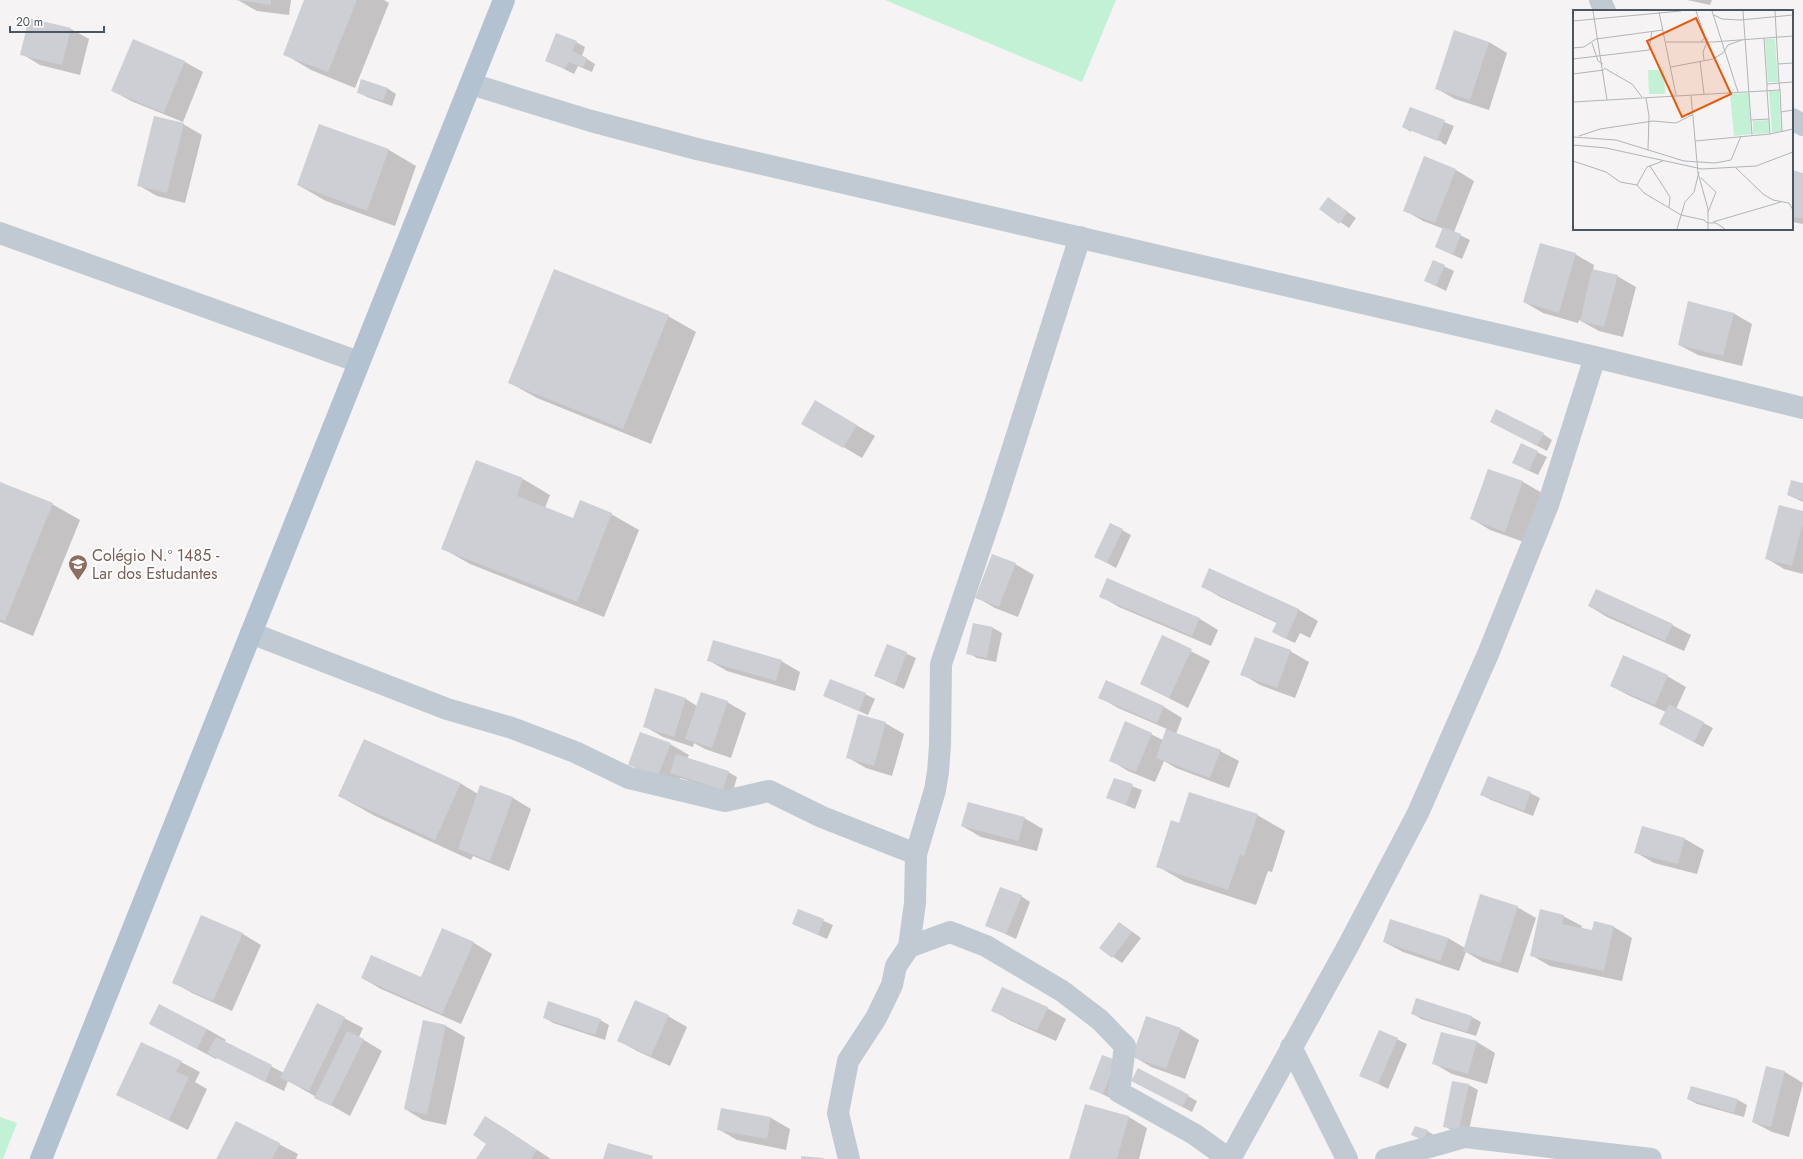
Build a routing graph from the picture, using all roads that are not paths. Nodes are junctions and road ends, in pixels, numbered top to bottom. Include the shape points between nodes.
1 (504, 0) edge
2 (1600, 0) edge
3 (1604, 10) edge
4 (471, 84) junction
5 (1793, 120) edge
6 (1803, 125) edge
7 (0, 233) edge
8 (1080, 237) junction
9 (1595, 357) junction
10 (359, 362) junction
11 (1803, 408) edge
12 (251, 633) junction
13 (916, 854) junction
14 (909, 947) junction
15 (1291, 1047) junction
16 (41, 1159) edge
17 (849, 1159) edge
18 (1230, 1159) edge
19 (1347, 1159) edge
20 (1386, 1159) edge
21 (1650, 1159) edge

1 - 4 main road
2 - 3 street
4 - 8 street via 591,121 682,145
4 - 10 main road
5 - 6 street
7 - 10 street
8 - 9 street
8 - 13 street via 996,502 941,664 940,745 936,790
9 - 11 street
9 - 15 street via 1548,505 1488,654 1418,813
10 - 12 main road
12 - 13 street via 447,709 575,752 629,778 724,801 768,791 822,817
12 - 16 main road
13 - 14 street via 916,903
14 - 17 street via 896,966 892,985 876,1018 848,1061 838,1113
14 - 18 street via 950,932 986,946 1062,992 1100,1020 1125,1046 1119,1092 1194,1134
15 - 18 street
15 - 19 street
20 - 21 street via 1465,1137

